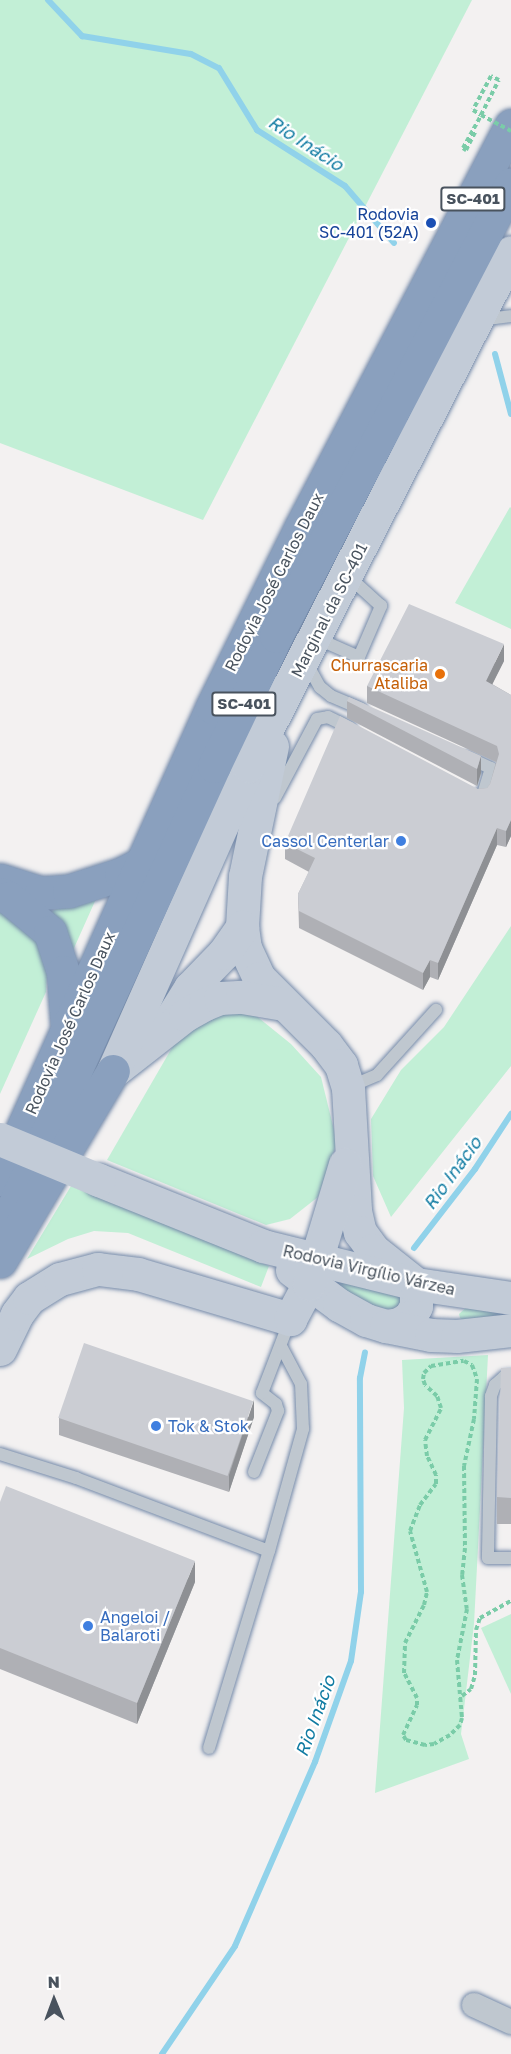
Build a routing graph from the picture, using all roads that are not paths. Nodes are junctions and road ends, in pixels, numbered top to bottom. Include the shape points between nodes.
1 (511, 126) edge
2 (511, 184) edge
3 (511, 252) edge
4 (511, 316) edge
5 (475, 321) junction
6 (347, 575) junction
7 (309, 648) junction
8 (282, 701) junction
9 (375, 715) edge
10 (363, 735) edge
11 (460, 754) edge
12 (462, 788) edge
13 (143, 863) junction
14 (245, 876) junction
15 (0, 880) edge
16 (0, 894) edge
17 (242, 927) junction
18 (283, 1004) junction
19 (436, 1010) dead end
20 (67, 1029) junction
21 (163, 1032) junction
22 (113, 1071) junction
23 (348, 1088) junction
24 (0, 1139) edge
25 (351, 1146) junction
26 (0, 1179) edge
27 (0, 1236) edge
28 (293, 1260) junction
29 (0, 1261) edge
30 (416, 1284) junction
31 (473, 1293) junction
32 (511, 1298) edge
33 (387, 1326) junction
34 (511, 1330) edge
35 (285, 1333) junction
36 (457, 1336) junction
37 (0, 1349) edge
38 (511, 1376) edge
39 (0, 1454) edge
40 (254, 1472) dead end
41 (269, 1551) junction
42 (511, 1558) edge
43 (209, 1748) dead end
44 (474, 2005) dead end
45 (511, 2022) edge

1 - 13 highway, Rodovia José Carlos Daux / SC-401 via 258,612
2 - 27 highway, Rodovia José Carlos Daux / SC-401 via 267,656
3 - 5 main road, Marginal da SC-401
4 - 5 lane
5 - 6 main road, Marginal da SC-401
6 - 7 main road, Marginal da SC-401
6 - 7 lane via 381,606 358,657
7 - 8 main road, Marginal da SC-401
7 - 9 lane via 320,687 331,696
8 - 14 main road
8 - 22 main road, Marginal da SC-401 via 214,839
10 - 14 lane via 328,717 313,723 279,788
11 - 12 lane via 491,768 482,798
13 - 15 highway via 69,891 41,893
13 - 20 highway, Rodovia José Carlos Daux / SC-401
14 - 17 main road
16 - 20 highway via 50,932 63,972
17 - 18 main road via 249,961
17 - 21 main road via 220,958 190,988
18 - 21 main road via 242,997 220,998 195,1009
18 - 23 main road via 326,1045 341,1065
19 - 23 lane via 377,1075
20 - 26 highway, Rodovia José Carlos Daux / SC-401
21 - 22 main road
22 - 29 highway
23 - 25 main road
24 - 28 main road, Rodovia Virgílio Várzea, bridge
25 - 28 main road via 327,1218
25 - 30 main road via 360,1232 373,1250
28 - 30 main road, Rodovia Virgílio Várzea
28 - 33 main road, Rodovia Virgílio Várzea via 339,1305
28 - 35 main road
30 - 31 main road, Rodovia Virgílio Várzea
30 - 33 main road via 416,1306 410,1317
31 - 32 main road, Rodovia Virgílio Várzea
31 - 36 main road via 453,1304 451,1325
33 - 36 main road, Rodovia Virgílio Várzea
34 - 36 main road, Rodovia Virgílio Várzea
35 - 37 main road via 138,1274 98,1269 60,1279 29,1298
35 - 40 lane via 262,1393 276,1404 277,1417
35 - 41 lane via 301,1384 303,1429
38 - 42 lane via 495,1385 491,1396 488,1558
39 - 41 lane via 87,1482
41 - 43 lane
44 - 45 street

